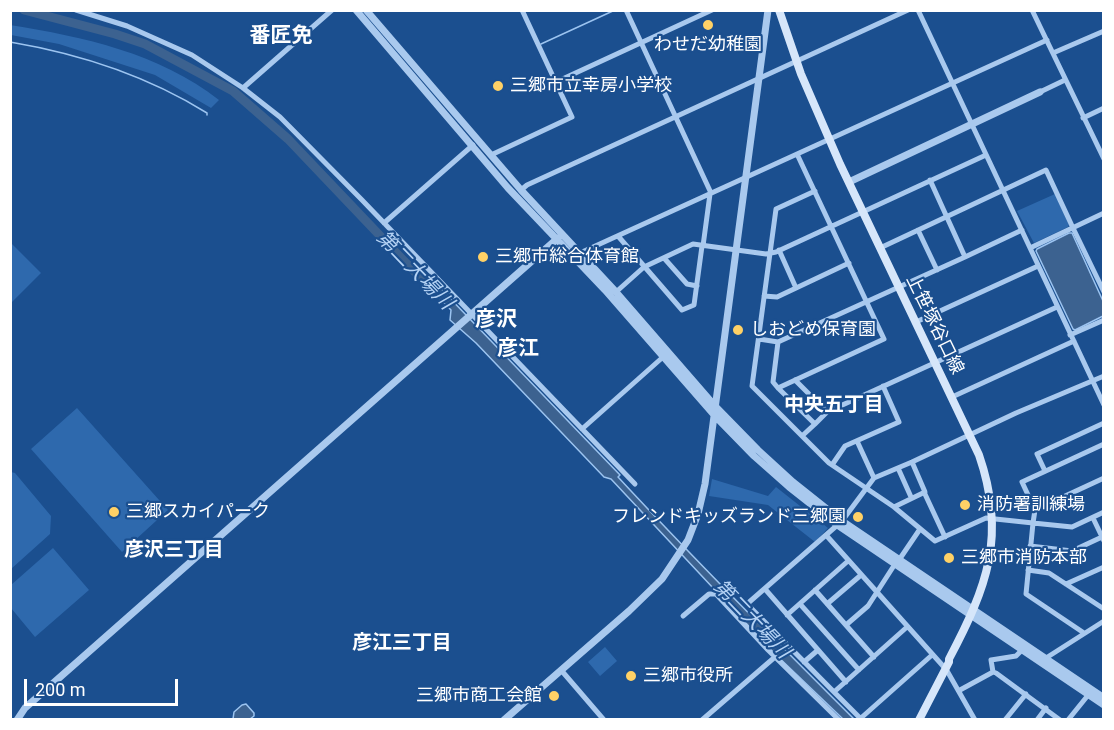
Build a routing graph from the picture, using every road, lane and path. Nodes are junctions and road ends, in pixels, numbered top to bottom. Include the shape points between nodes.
1 (75, 10) edge
2 (332, 10) edge
3 (356, 10) edge
4 (366, 10) edge
5 (522, 10) edge
6 (626, 10) edge
7 (712, 10) edge
8 (768, 10) edge
9 (779, 10) edge
10 (908, 10) edge
11 (918, 10) edge
12 (1032, 10) edge
13 (1104, 31) edge
14 (1047, 40) junction
15 (641, 43) junction
16 (1053, 53) junction
17 (797, 62) junction
18 (759, 79) junction
19 (1065, 80) junction
20 (555, 82) junction
21 (952, 83) junction
22 (243, 87) junction
23 (1040, 92) joint
24 (1104, 108) edge
25 (1083, 117) junction
26 (676, 118) junction
27 (972, 124) junction
28 (830, 139) junction
29 (473, 144) junction
30 (797, 154) junction
31 (491, 155) junction
32 (986, 155) junction
33 (1104, 159) edge
34 (746, 177) junction
35 (930, 180) junction
36 (849, 182) junction
37 (521, 190) junction
38 (815, 191) junction
39 (1003, 191) junction
40 (710, 194) junction
41 (864, 212) junction
42 (1104, 213) edge
43 (946, 217) junction
44 (384, 223) junction
45 (832, 227) junction
46 (1073, 228) junction
47 (918, 230) junction
48 (1022, 230) junction
49 (618, 236) junction
50 (559, 237) junction
51 (703, 246) junction
52 (880, 248) junction
53 (1030, 248) junction
54 (737, 250) junction
55 (779, 250) junction
56 (580, 253) junction
57 (770, 254) junction
58 (965, 257) junction
59 (663, 258) junction
60 (849, 263) junction
61 (1038, 266) junction
62 (644, 267) junction
63 (937, 270) junction
64 (697, 286) junction
65 (898, 287) junction
66 (796, 288) junction
67 (616, 292) junction
68 (1104, 292) edge
69 (764, 296) junction
70 (867, 301) junction
71 (1058, 307) junction
72 (470, 316) junction
73 (1103, 321) edge
74 (916, 322) junction
75 (1070, 335) junction
76 (759, 339) junction
77 (1074, 341) junction
78 (778, 342) junction
79 (663, 357) junction
80 (935, 362) junction
81 (1104, 376) edge
82 (795, 380) junction
83 (1092, 381) junction
84 (883, 386) junction
85 (778, 388) junction
86 (952, 397) junction
87 (1104, 405) edge
88 (715, 406) junction
89 (827, 412) junction
90 (715, 416) junction
91 (1104, 423) edge
92 (814, 424) junction
93 (582, 429) junction
94 (969, 434) junction
95 (802, 436) junction
96 (857, 441) junction
97 (1104, 444) edge
98 (912, 462) junction
99 (832, 465) junction
100 (898, 468) junction
101 (1045, 471) junction
102 (874, 478) junction
103 (1104, 478) edge
104 (635, 484) dead end
105 (866, 488) junction
106 (924, 492) junction
107 (912, 498) junction
108 (894, 507) junction
109 (1035, 510) junction
110 (1104, 513) edge
111 (992, 518) junction
112 (1092, 518) junction
113 (839, 522) junction
114 (1033, 523) junction
115 (920, 529) junction
116 (826, 535) junction
117 (945, 537) junction
118 (1103, 539) edge
119 (1030, 546) junction
120 (848, 561) junction
121 (897, 562) junction
122 (1104, 567) edge
123 (1028, 570) junction
124 (861, 575) junction
125 (1066, 584) junction
126 (765, 589) junction
127 (815, 590) junction
128 (877, 592) junction
129 (800, 604) junction
130 (827, 604) junction
131 (1104, 609) edge
132 (973, 613) junction
133 (787, 615) junction
134 (683, 616) dead end
135 (1104, 621) edge
136 (846, 625) junction
137 (907, 627) junction
138 (1084, 633) junction
139 (818, 650) junction
140 (1022, 650) junction
141 (932, 655) junction
142 (774, 657) junction
143 (874, 657) junction
144 (1046, 658) junction
145 (804, 662) junction
146 (945, 667) junction
147 (561, 670) junction
148 (859, 670) junction
149 (993, 672) junction
150 (846, 681) junction
151 (960, 690) junction
152 (834, 692) junction
153 (1026, 694) junction
154 (1089, 694) junction
155 (1104, 698) edge
156 (1104, 705) edge
157 (1046, 708) junction
158 (921, 718) edge
159 (838, 719) edge
160 (861, 719) edge
161 (17, 720) edge
162 (504, 720) edge
163 (604, 720) edge
164 (702, 720) edge
165 (975, 720) edge
166 (1005, 720) edge
167 (1037, 720) edge
168 (1060, 720) edge
169 (1068, 720) edge

1 - 22 street via 171,44
2 - 22 street
3 - 29 street
4 - 31 street
5 - 20 street
6 - 15 street
7 - 15 street
8 - 18 street
9 - 17 main road, 上笹塚谷口線
10 - 17 street
11 - 21 street
12 - 14 street
13 - 16 street
14 - 16 street
14 - 21 street
15 - 20 street
15 - 26 street
16 - 19 street
17 - 18 street
17 - 28 main road, 上笹塚谷口線
18 - 26 street
18 - 34 street
19 - 23 street
19 - 25 street
20 - 31 street via 572,117
21 - 27 street
21 - 28 street
22 - 44 street via 301,136
23 - 27 street
24 - 25 street
25 - 33 street
26 - 37 street
26 - 40 street
27 - 32 street
27 - 36 street
28 - 30 street
28 - 36 main road, 上笹塚谷口線
29 - 44 street
29 - 50 street via 508,188
30 - 34 street
30 - 38 street
31 - 37 street
32 - 35 street
32 - 39 street
34 - 40 street
34 - 54 street
35 - 41 street
35 - 43 street
36 - 41 main road, 上笹塚谷口線
37 - 50 street
38 - 45 street
38 - 57 street via 776,209
39 - 43 street
39 - 46 street via 1047,170
39 - 48 street
40 - 49 street
40 - 51 street
41 - 45 street
41 - 52 main road, 上笹塚谷口線
42 - 46 street
43 - 47 street
43 - 58 street
44 - 72 street
45 - 55 street
45 - 60 street
46 - 53 street
46 - 68 street
47 - 52 street
47 - 63 street
48 - 53 street
48 - 58 street
49 - 56 street
49 - 62 street
50 - 56 street
50 - 72 street
50 - 79 street
51 - 54 street
51 - 59 street via 693,244
51 - 64 street
52 - 65 main road, 上笹塚谷口線
53 - 61 street
54 - 57 street
54 - 88 street
55 - 57 street
55 - 66 street
56 - 67 street
57 - 69 street
58 - 63 street
59 - 62 street
59 - 64 street via 687,284
60 - 66 street
60 - 70 street
61 - 71 street
61 - 74 street
62 - 64 street via 682,310 694,305
62 - 67 street
63 - 65 street
65 - 70 street
65 - 74 main road, 上笹塚谷口線
66 - 69 street via 777,297
67 - 88 street
69 - 76 street
70 - 78 street
70 - 82 street via 884,339
71 - 75 street
71 - 80 street
72 - 93 street
72 - 161 street via 25,708
73 - 75 street
74 - 80 main road, 上笹塚谷口線
75 - 77 street
76 - 78 street
76 - 95 street via 752,387
77 - 83 street
77 - 86 street
78 - 85 street via 773,382
79 - 90 street
79 - 93 street
80 - 84 street
80 - 86 main road, 上笹塚谷口線
81 - 83 street
82 - 85 street
82 - 89 street
83 - 87 street
83 - 94 street
84 - 89 street
84 - 96 street via 899,422
85 - 92 street
86 - 94 main road, 上笹塚谷口線
88 - 90 street
88 - 113 street
89 - 92 street
90 - 113 street via 768,469
90 - 147 street via 703,496 688,540 674,563 642,599
91 - 101 street via 1037,453
92 - 95 street
93 - 104 street
94 - 98 street
94 - 111 main road, 上笹塚谷口線 via 986,478
95 - 99 street
96 - 99 street via 845,446
96 - 102 street
97 - 101 street
98 - 100 street
98 - 106 street
99 - 105 street
100 - 102 street
100 - 107 street
101 - 109 street via 1022,482
102 - 105 street
103 - 109 street
105 - 108 street
105 - 113 street
106 - 107 street
106 - 117 street
107 - 108 street
108 - 115 street
109 - 114 street
110 - 112 street
111 - 114 street
111 - 117 street
111 - 132 main road, 上笹塚谷口線 via 988,570
112 - 114 street via 1071,527
112 - 118 street
113 - 116 street
113 - 121 street
114 - 119 street
115 - 117 street via 935,542
115 - 121 street
116 - 120 street
116 - 126 street
118 - 119 street via 1072,551
119 - 123 street
120 - 124 street
120 - 127 street
121 - 128 street
121 - 132 street
122 - 125 street
123 - 125 street via 1048,573
123 - 138 street via 1026,594
124 - 128 street
124 - 130 street
125 - 131 street
126 - 133 street
126 - 145 street via 747,604
127 - 129 street
127 - 130 street
128 - 136 street via 868,606
128 - 137 street
129 - 133 street
129 - 148 street
130 - 136 street
132 - 140 street
132 - 144 street
132 - 146 main road, 上笹塚谷口線
133 - 139 street
134 - 142 street via 709,594 716,594
135 - 138 street
136 - 143 street
137 - 141 street
137 - 143 street
138 - 144 street
139 - 145 street
139 - 150 street
140 - 149 street via 1016,656 992,660
140 - 154 street
141 - 146 street
141 - 160 street
142 - 159 street
142 - 164 street
143 - 148 street
144 - 155 street
145 - 152 street
146 - 151 street
146 - 158 main road, 上笹塚谷口線
147 - 162 street
147 - 163 street
148 - 150 street
149 - 151 street
149 - 153 street
150 - 152 street
151 - 165 street
152 - 160 street
153 - 157 street
153 - 166 street
154 - 156 street
154 - 169 street
157 - 167 street
157 - 168 street

